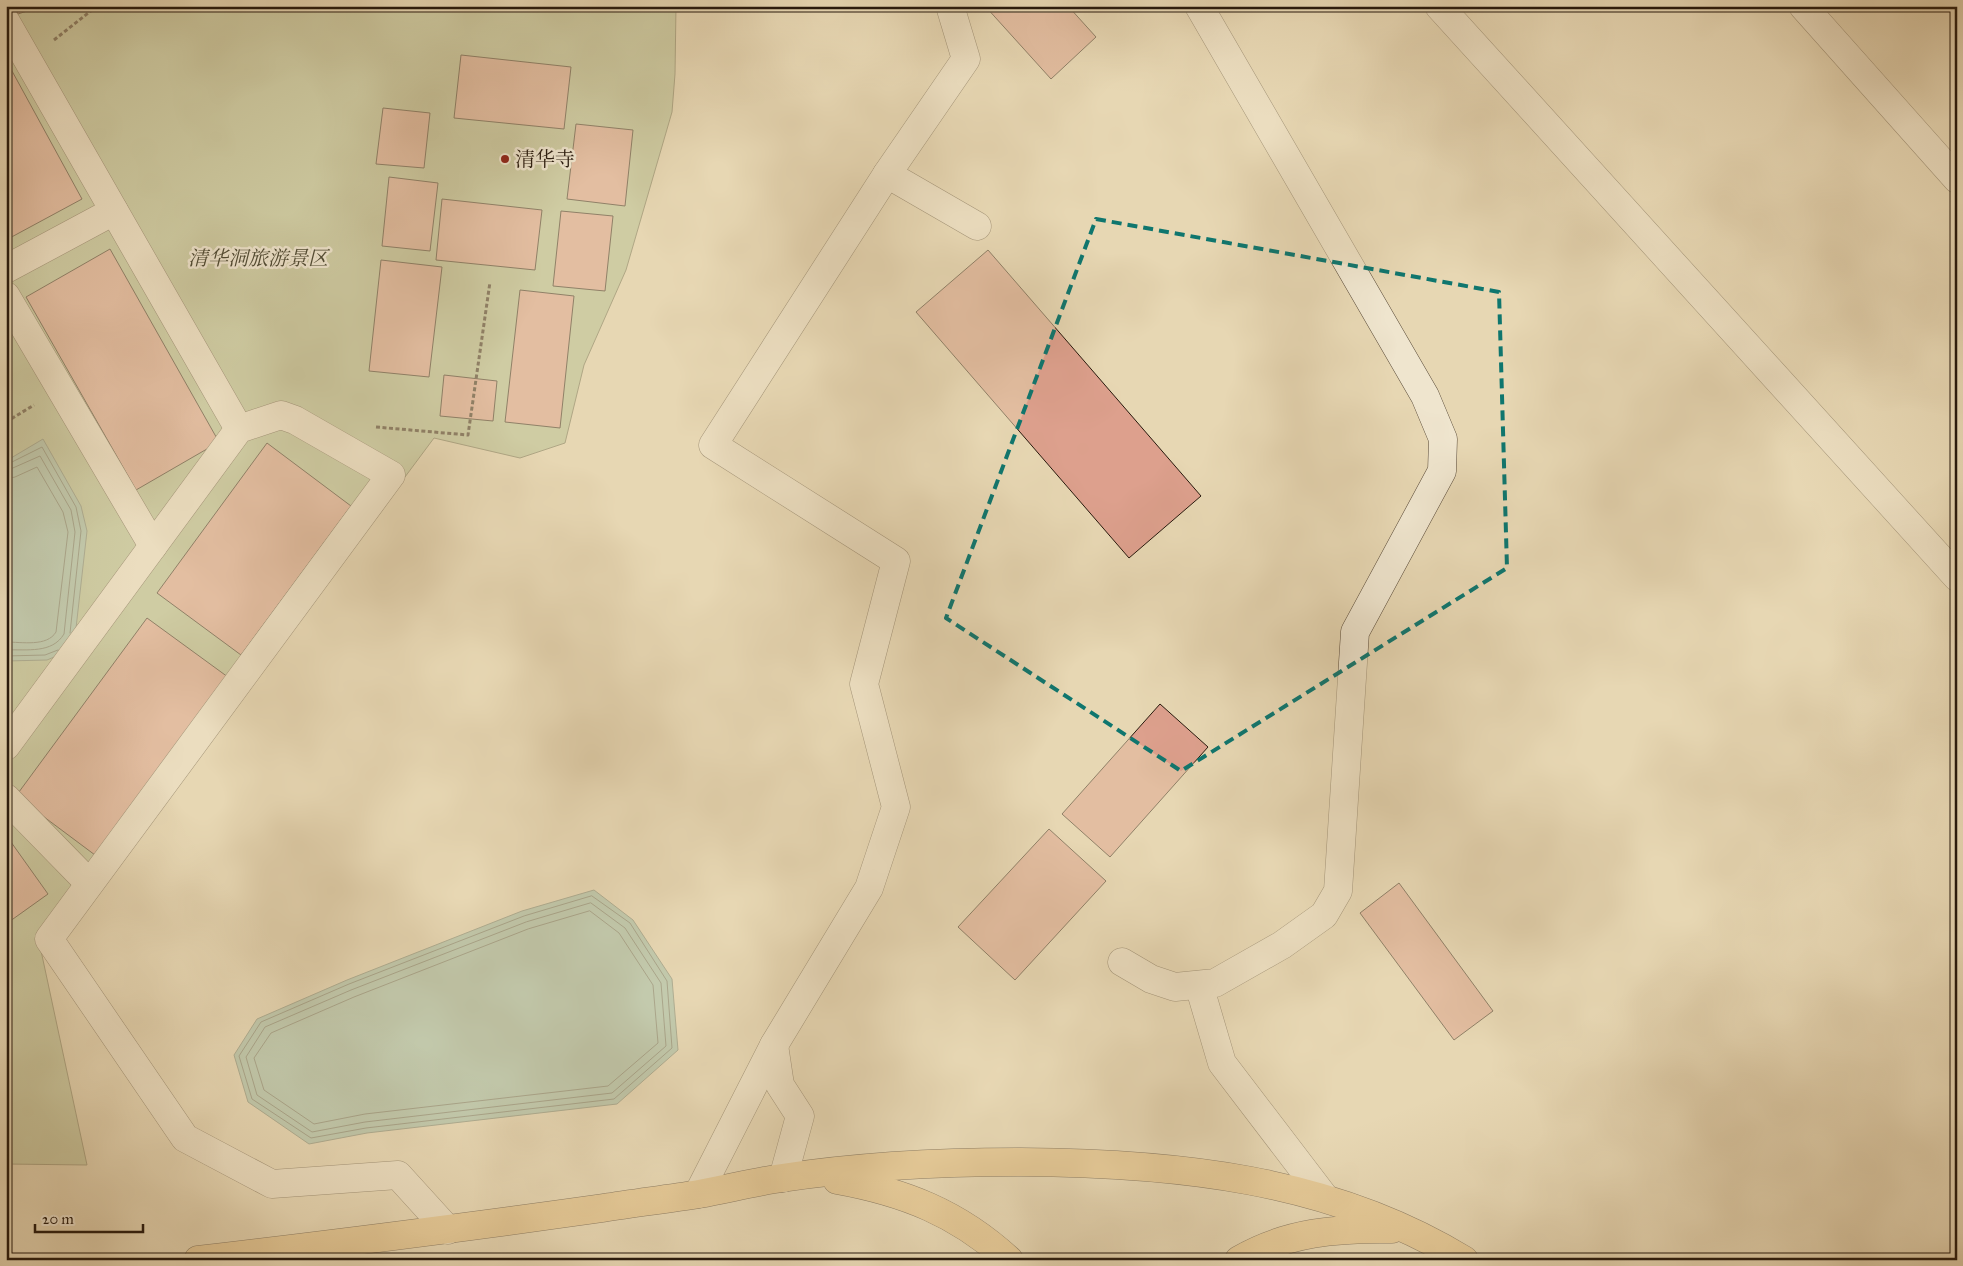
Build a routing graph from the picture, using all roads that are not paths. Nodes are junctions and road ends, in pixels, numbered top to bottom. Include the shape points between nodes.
1 (950, 6) edge
2 (1199, 6) edge
3 (1439, 6) edge
4 (1803, 6) edge
5 (6, 22) edge
6 (887, 174) junction
7 (1957, 179) edge
8 (114, 211) junction
9 (976, 226) dead end
10 (6, 269) edge
11 (6, 296) edge
12 (239, 429) junction
13 (153, 546) junction
14 (1957, 577) edge
15 (6, 746) edge
16 (6, 798) edge
17 (89, 883) junction
18 (1122, 962) dead end
19 (1199, 985) junction
20 (774, 1045) junction
21 (783, 1178) junction
22 (698, 1194) junction
23 (1325, 1198) junction
24 (448, 1230) junction
25 (1409, 1230) junction
26 (198, 1260) edge
27 (1009, 1260) edge
28 (1239, 1260) edge
29 (1464, 1260) edge

1 - 6 lane via 966,59
2 - 19 lane via 1425,396 1443,439 1442,471 1355,632 1338,891 1324,915 1282,944 1214,983
3 - 14 lane
4 - 7 lane
5 - 8 lane
6 - 9 lane
6 - 20 lane via 713,445 896,561 864,684 896,807 869,888
8 - 10 lane
8 - 12 lane
11 - 13 lane
12 - 13 lane
12 - 17 lane via 281,415 391,475
13 - 15 lane
16 - 17 lane
17 - 24 lane via 49,938 185,1138 272,1184 398,1175
18 - 19 lane via 1151,979 1175,987
19 - 23 lane via 1222,1063
20 - 21 lane via 780,1085 800,1116
20 - 22 lane
21 - 22 highway
21 - 23 highway via 961,1162 1090,1163 1203,1172
21 - 27 highway via 836,1180 907,1197 964,1223
22 - 24 highway
23 - 25 highway
24 - 26 highway
25 - 28 highway via 1353,1228 1319,1231 1257,1249
25 - 29 highway

